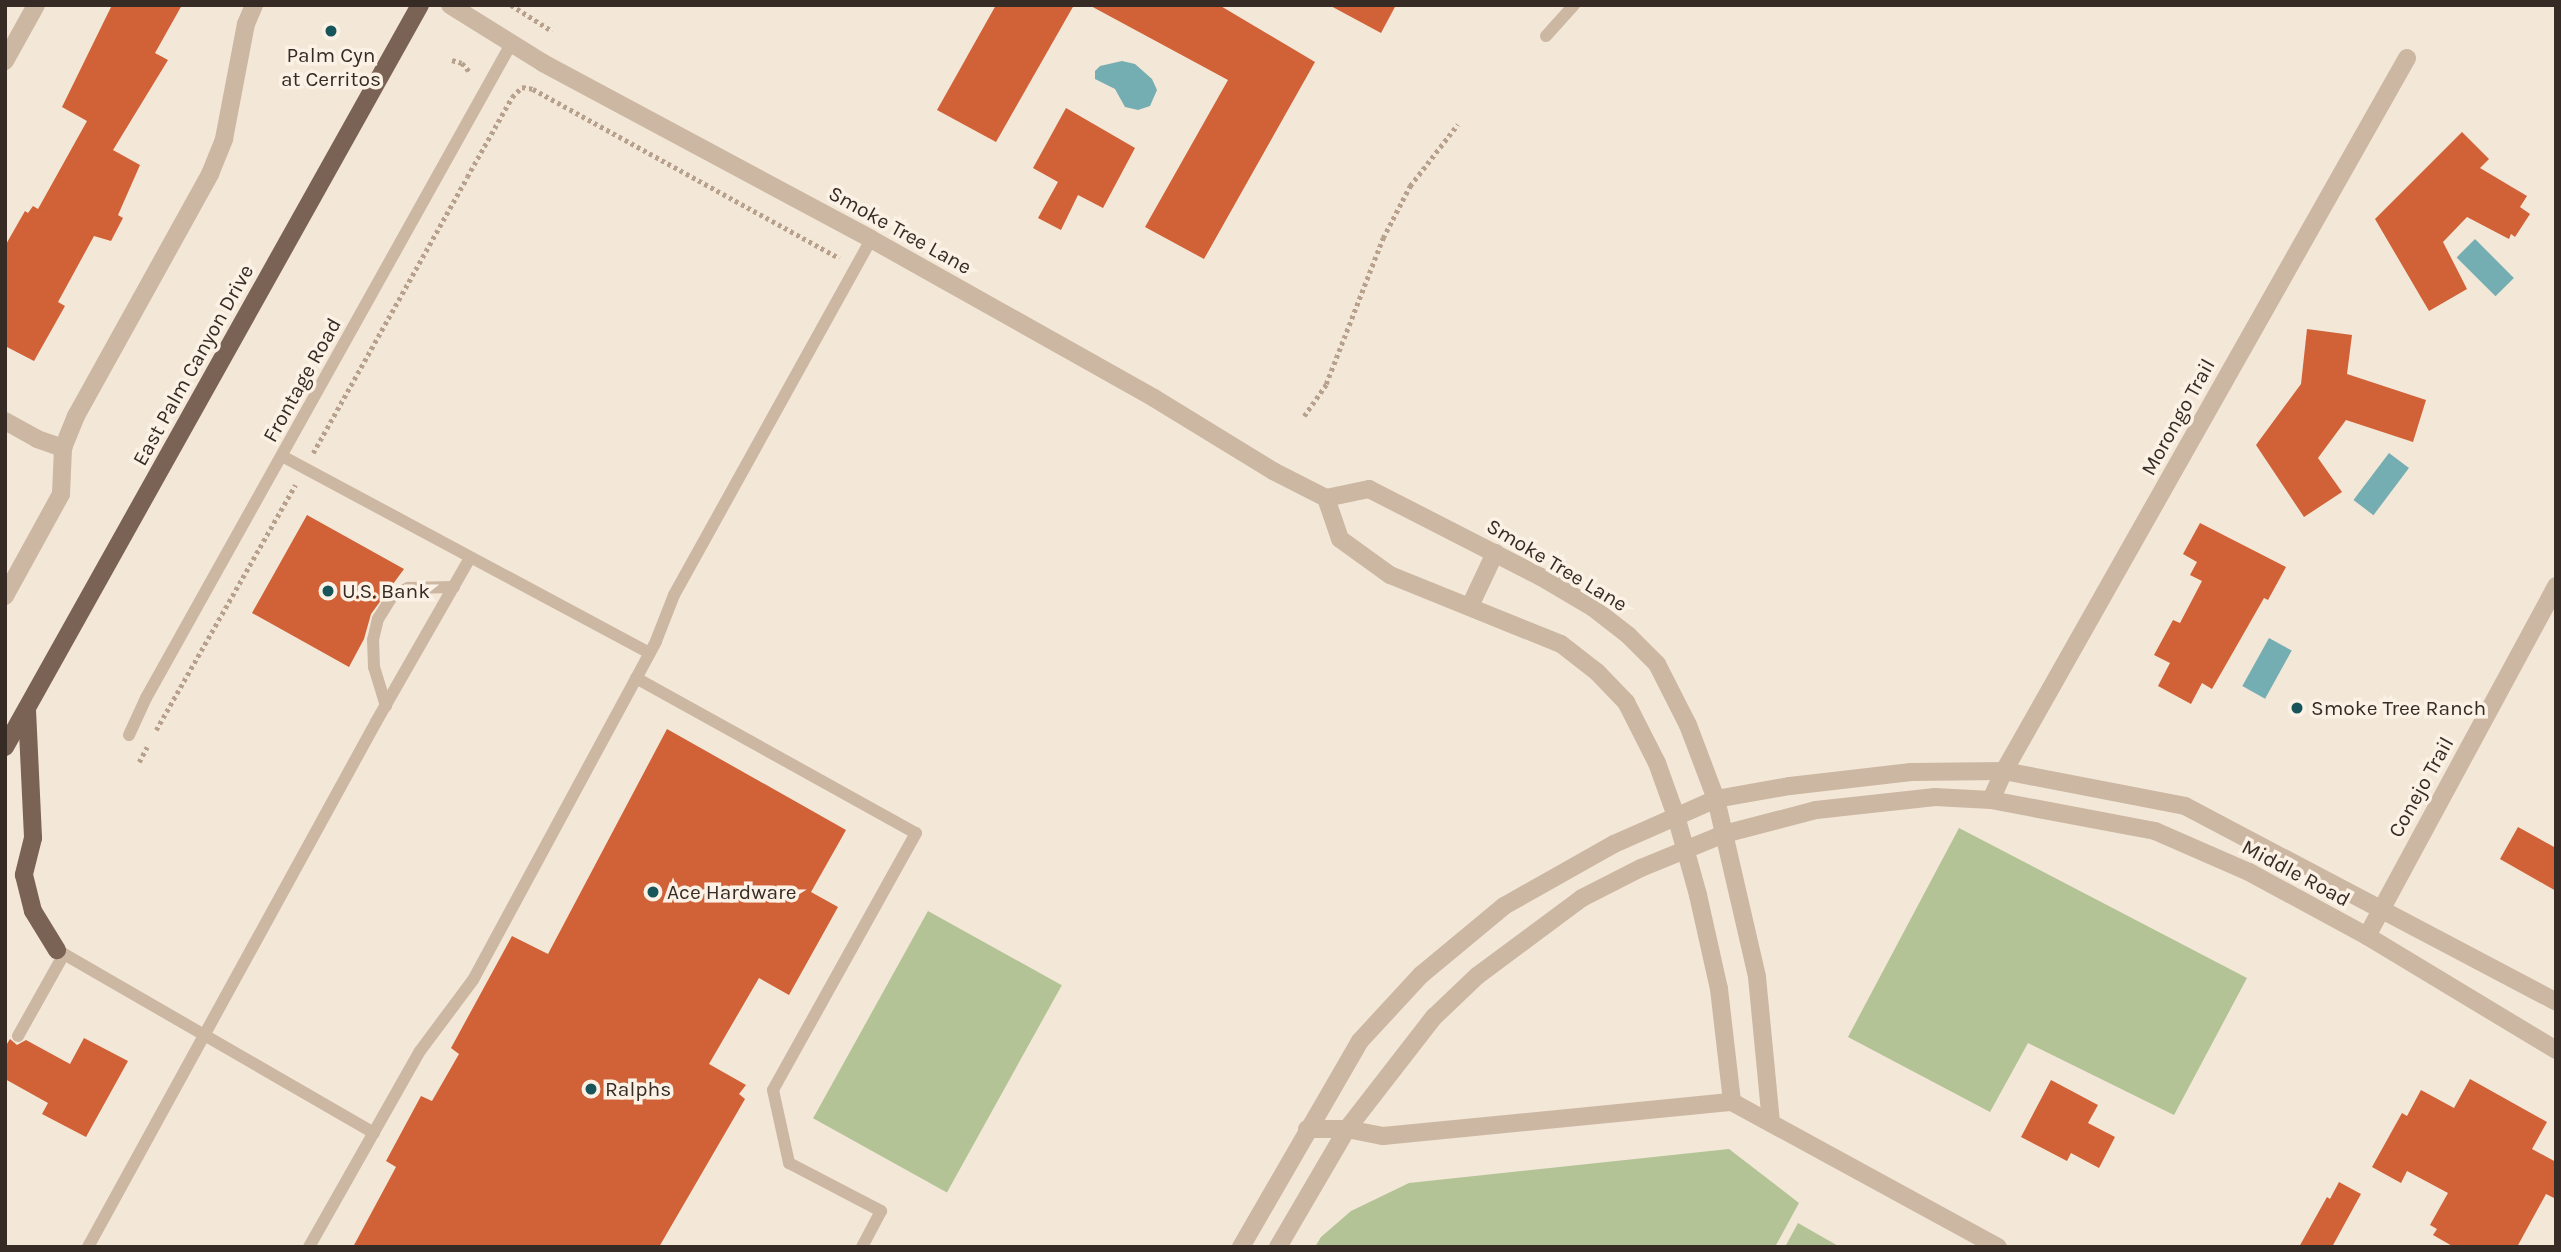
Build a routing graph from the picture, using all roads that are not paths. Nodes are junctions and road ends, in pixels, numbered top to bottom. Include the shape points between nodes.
1 (36, 5) edge
2 (254, 5) edge
3 (420, 5) edge
4 (450, 5) edge
5 (1574, 5) edge
6 (1546, 36) dead end
7 (511, 44) junction
8 (2407, 58) dead end
9 (5, 61) edge
10 (871, 239) junction
11 (5, 421) edge
12 (63, 449) junction
13 (282, 456) junction
14 (1326, 498) junction
15 (1495, 553) junction
16 (471, 558) junction
17 (2556, 586) edge
18 (454, 587) junction
19 (5, 596) edge
20 (1470, 606) junction
21 (649, 653) junction
22 (636, 678) junction
23 (386, 706) junction
24 (27, 708) junction
25 (129, 734) dead end
26 (5, 747) edge
27 (2004, 771) junction
28 (1716, 799) junction
29 (1991, 800) junction
30 (1676, 816) junction
31 (1724, 834) junction
32 (1685, 849) junction
33 (2380, 910) junction
34 (2367, 936) junction
35 (60, 952) junction
36 (2556, 1002) edge
37 (204, 1034) junction
38 (18, 1036) dead end
39 (2556, 1050) edge
40 (1732, 1102) junction
41 (1771, 1122) junction
42 (1307, 1129) junction
43 (1347, 1129) junction
44 (374, 1133) junction
45 (88, 1247) edge
46 (310, 1247) edge
47 (862, 1247) edge
48 (1241, 1247) edge
49 (1278, 1247) edge
50 (1998, 1247) edge

1 - 9 street
2 - 12 street via 246,24 224,139 210,174 76,416
3 - 24 main road, East Palm Canyon Drive
4 - 7 street, Smoke Tree Lane
5 - 6 lane
7 - 10 street, Smoke Tree Lane
7 - 13 lane, Frontage Road
8 - 27 street, Morongo Trail
10 - 14 street, Smoke Tree Lane
10 - 21 lane via 674,595
11 - 12 street
12 - 19 street via 61,494
13 - 16 lane
13 - 25 lane, Frontage Road
14 - 15 street, Smoke Tree Lane via 1369,489
14 - 20 street via 1340,539 1390,575
15 - 20 street
15 - 28 street, Smoke Tree Lane via 1592,607 1657,664 1688,725
16 - 18 lane
16 - 21 lane
17 - 33 street, Conejo Trail
18 - 23 lane
18 - 23 lane via 408,588 393,594 378,620 374,667
20 - 30 street via 1561,644 1597,672 1626,702 1657,763
21 - 22 lane
22 - 44 lane via 473,980 420,1051
22 - 47 lane via 916,833 773,1090 789,1163 881,1211
23 - 37 lane
24 - 26 main road, East Palm Canyon Drive
24 - 35 main road via 33,838 24,875 33,911
27 - 28 street, Middle Road via 1911,772
27 - 29 street, Morongo Trail
27 - 33 street, Middle Road via 2185,806
28 - 30 street, Middle Road
28 - 31 street, Smoke Tree Lane
29 - 31 street, Middle Road via 1935,797 1816,810
29 - 34 street, Middle Road via 2155,831 2249,872
30 - 32 street
30 - 42 street, Middle Road via 1614,844 1504,906 1421,975 1360,1041
31 - 32 street, Middle Road
31 - 41 street, Smoke Tree Lane via 1757,977
32 - 40 street via 1719,989
32 - 43 street, Middle Road via 1582,898 1477,976 1434,1017
33 - 34 street, Conejo Trail
33 - 36 street, Middle Road
34 - 39 street, Middle Road
35 - 37 lane
35 - 38 lane
37 - 44 lane
37 - 45 lane
40 - 41 street
40 - 43 street via 1383,1136
41 - 50 street
42 - 43 street
42 - 48 street, Middle Road
43 - 49 street, Middle Road
44 - 46 lane

